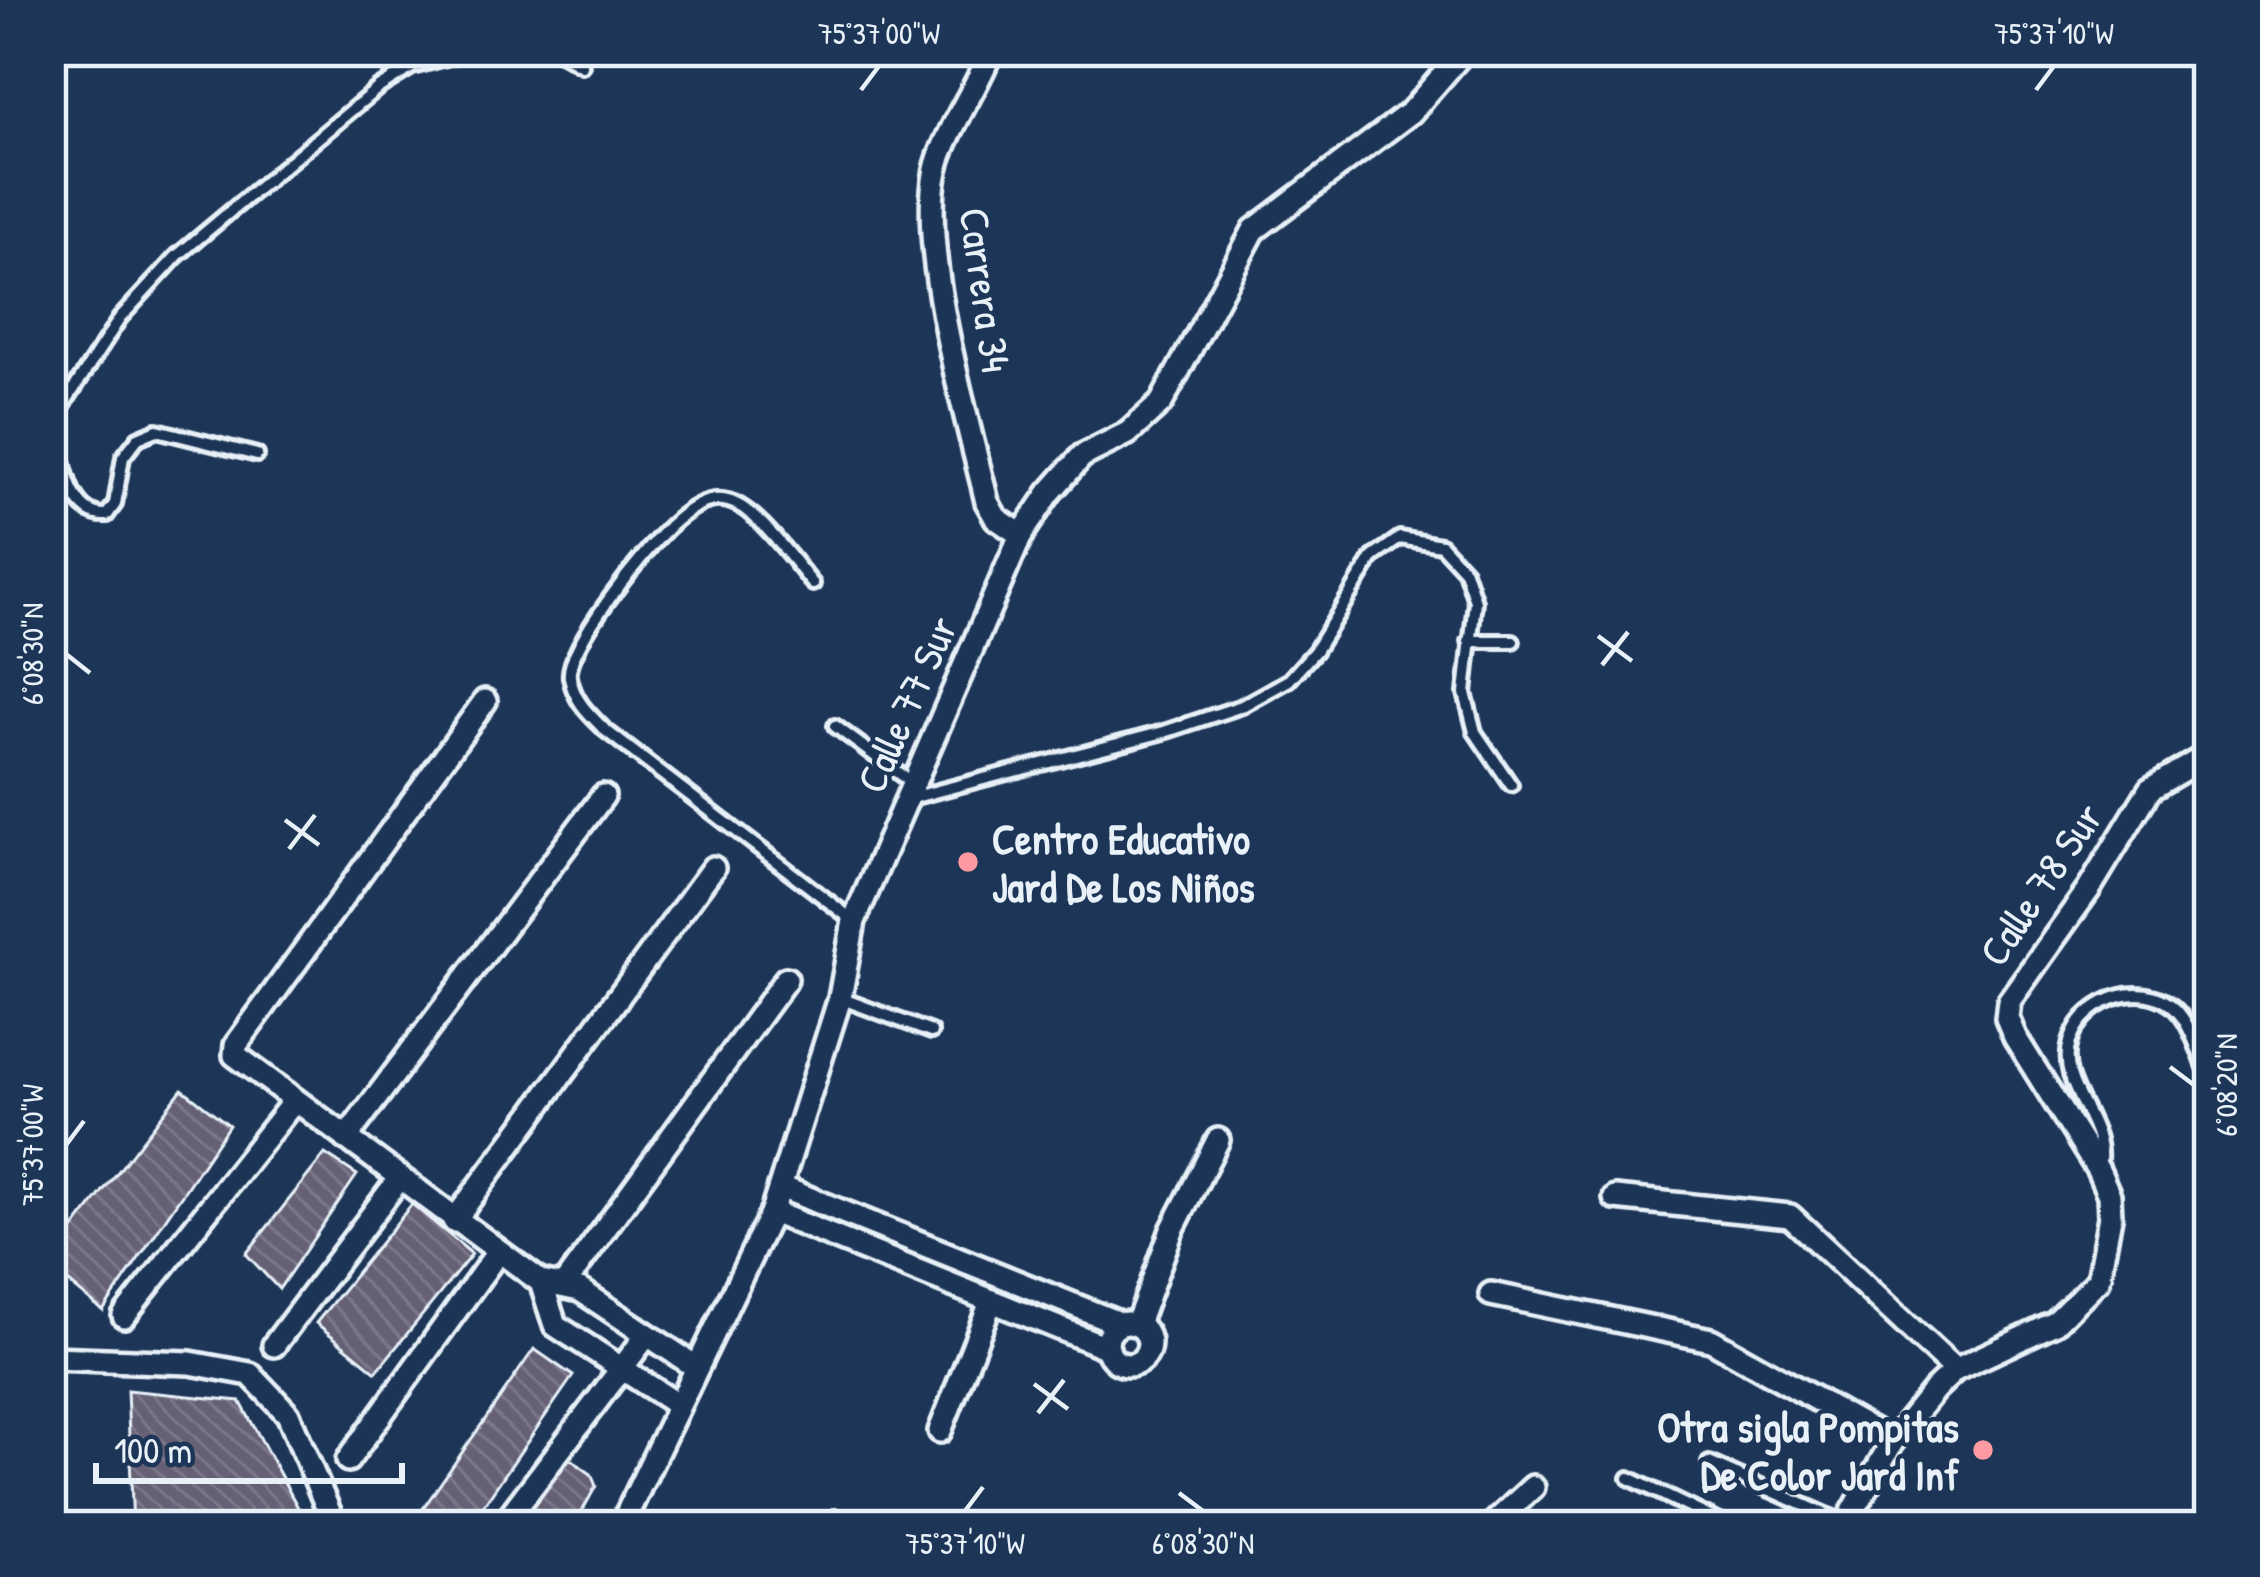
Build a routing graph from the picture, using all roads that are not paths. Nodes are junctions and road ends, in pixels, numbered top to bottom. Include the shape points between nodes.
1 (472, 51) edge
2 (555, 51) edge
3 (991, 51) edge
4 (1464, 51) edge
5 (582, 66) dead end
6 (52, 422) edge
7 (257, 454) dead end
8 (1021, 535) junction
9 (813, 584) dead end
10 (1469, 641) junction
11 (1513, 641) dead end
12 (485, 701) dead end
13 (835, 726) dead end
14 (2209, 754) edge
15 (1511, 785) dead end
16 (910, 791) junction
17 (603, 796) dead end
18 (712, 868) dead end
19 (854, 921) junction
20 (786, 979) dead end
21 (840, 998) junction
22 (931, 1032) dead end
23 (2209, 1078) edge
24 (295, 1100) junction
25 (346, 1138) junction
26 (1217, 1140) dead end
27 (2098, 1171) junction
28 (398, 1179) junction
29 (781, 1187) junction
30 (1615, 1198) dead end
31 (772, 1212) junction
32 (454, 1221) junction
33 (498, 1252) junction
34 (552, 1284) junction
35 (1491, 1294) dead end
36 (991, 1302) junction
37 (124, 1316) dead end
38 (1129, 1324) junction
39 (646, 1334) junction
40 (274, 1345) dead end
41 (1108, 1348) junction
42 (51, 1358) edge
43 (696, 1367) junction
44 (620, 1369) junction
45 (1955, 1370) junction
46 (678, 1406) junction
47 (940, 1431) dead end
48 (1892, 1442) junction
49 (348, 1460) dead end
50 (1709, 1463) dead end
51 (1630, 1478) dead end
52 (1533, 1487) dead end
53 (1846, 1525) edge
54 (334, 1526) edge
55 (502, 1526) edge
56 (621, 1526) edge
57 (1491, 1526) edge
58 (1728, 1526) edge

1 - 6 lane via 412,67 378,88 177,256 120,317
2 - 5 lane
3 - 8 street, Carrera 34 via 939,159 932,217 987,502
4 - 8 street, Calle 77 Sur via 1411,112 1254,230 1161,403 1129,433 1082,456
6 - 7 lane via 80,506 94,516 115,504 123,457 157,430
8 - 16 street, Calle 77 Sur
9 - 19 lane via 748,510 706,501 671,525 598,614 569,674 580,706 605,730
10 - 11 lane
10 - 15 lane via 1465,693 1474,732
10 - 16 lane via 1474,601 1465,571 1441,545 1400,538 1373,556 1289,680 1242,706
12 - 24 street via 236,1045 235,1055
13 - 16 lane
14 - 27 street, Calle 78 Sur via 2150,789 2009,1001 2014,1037
16 - 19 street, Calle 77 Sur
17 - 25 street
18 - 32 street
19 - 21 street, Calle 77 Sur
20 - 34 street
21 - 22 lane
21 - 29 street, Calle 77 Sur
23 - 27 lane via 2182,1017 2162,997 2128,993 2084,1017 2069,1043 2070,1075 2100,1144
24 - 25 street
24 - 37 street
25 - 28 street
26 - 38 street
27 - 45 street, Calle 78 Sur via 2110,1217 2098,1280 2055,1323
28 - 32 street
28 - 40 street
29 - 31 street, Calle 77 Sur
29 - 38 street
30 - 45 street via 1790,1216
31 - 36 street
31 - 43 street, Calle 77 Sur
32 - 33 street
33 - 34 street
33 - 49 street
34 - 39 street via 580,1290
34 - 44 street via 555,1325
35 - 48 street via 1711,1340
36 - 41 street
36 - 47 street
38 - 41 street via 1108,1338
38 - 41 street via 1150,1341 1142,1360 1121,1364
39 - 43 street
39 - 44 street
42 - 54 street via 190,1363 250,1374 287,1414
43 - 46 street, Calle 77 Sur
44 - 46 street
44 - 55 street
45 - 48 street, Calle 78 Sur
46 - 56 street, Calle 77 Sur
48 - 53 street, Calle 78 Sur
50 - 53 lane
51 - 58 lane
52 - 57 street

